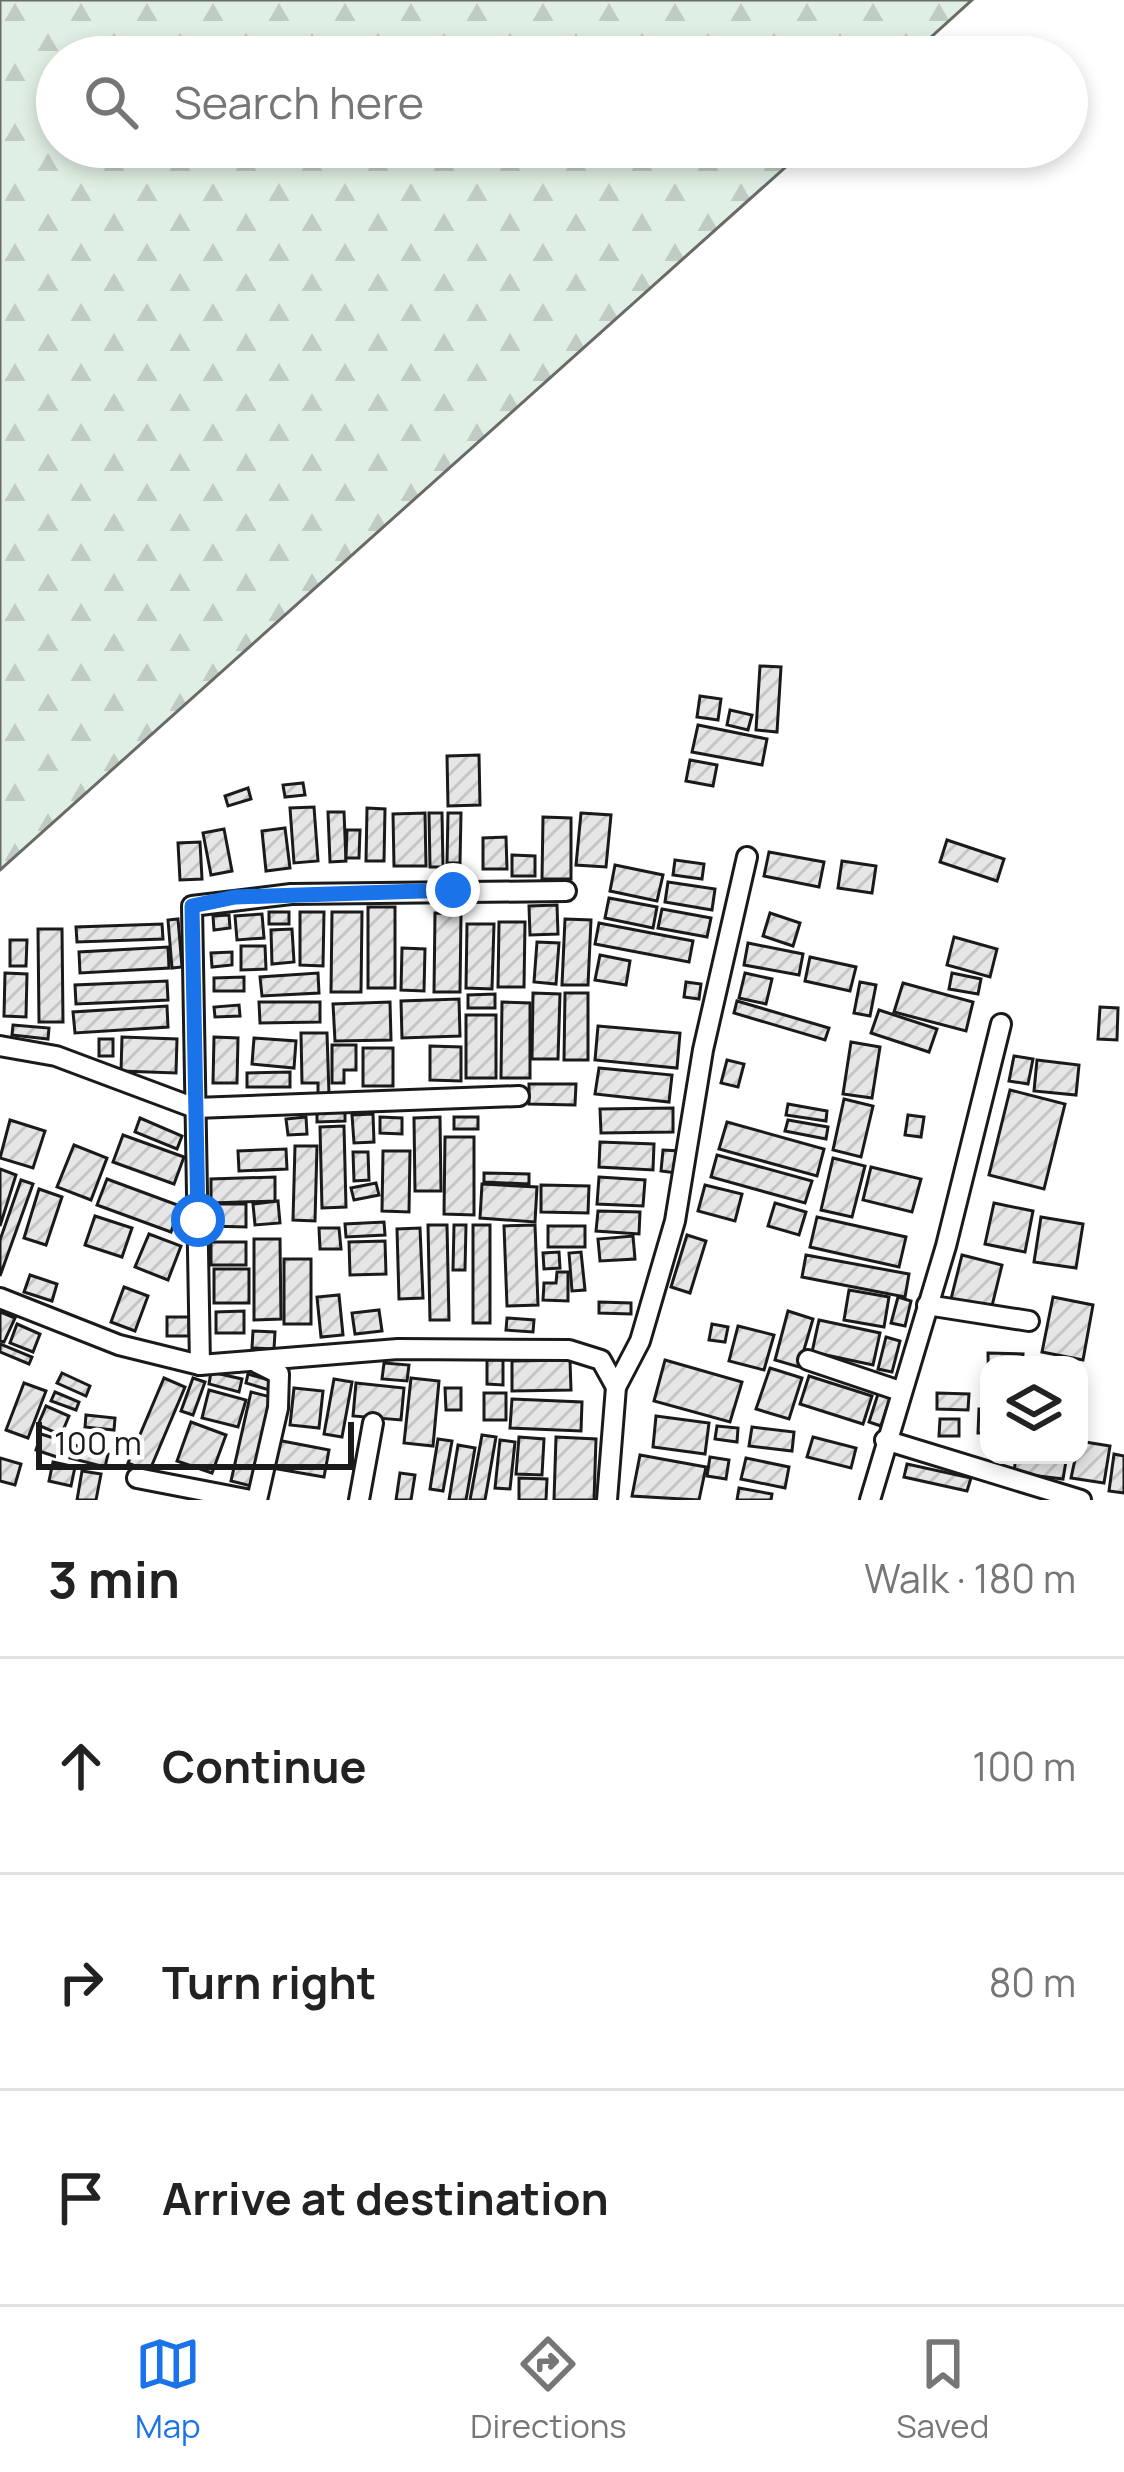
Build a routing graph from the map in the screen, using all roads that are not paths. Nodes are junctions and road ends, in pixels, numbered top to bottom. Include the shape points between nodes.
1 (747, 857) dead end
2 (566, 890) dead end
3 (1001, 1024) dead end
4 (0, 1046) edge
5 (519, 1096) dead end
6 (194, 1108) junction
7 (0, 1298) edge
8 (927, 1305) junction
9 (1029, 1321) dead end
10 (253, 1360) junction
11 (808, 1360) dead end
12 (200, 1365) junction
13 (616, 1387) junction
14 (901, 1391) junction
15 (373, 1423) dead end
16 (885, 1441) junction
17 (137, 1478) dead end
18 (254, 1500) edge
19 (359, 1500) edge
20 (607, 1500) edge
21 (870, 1500) edge
22 (1082, 1500) edge

1 - 13 street via 675,1220 640,1341
2 - 6 street via 291,894 192,906
3 - 8 street
4 - 6 street via 56,1056
5 - 6 street
6 - 12 street
7 - 12 street via 119,1345
8 - 9 street
8 - 14 street
10 - 12 street
10 - 13 street via 569,1349 601,1360
10 - 18 street via 279,1374
11 - 14 street
13 - 20 street
14 - 16 street
15 - 19 street
16 - 21 street
16 - 22 street
17 - 18 street

